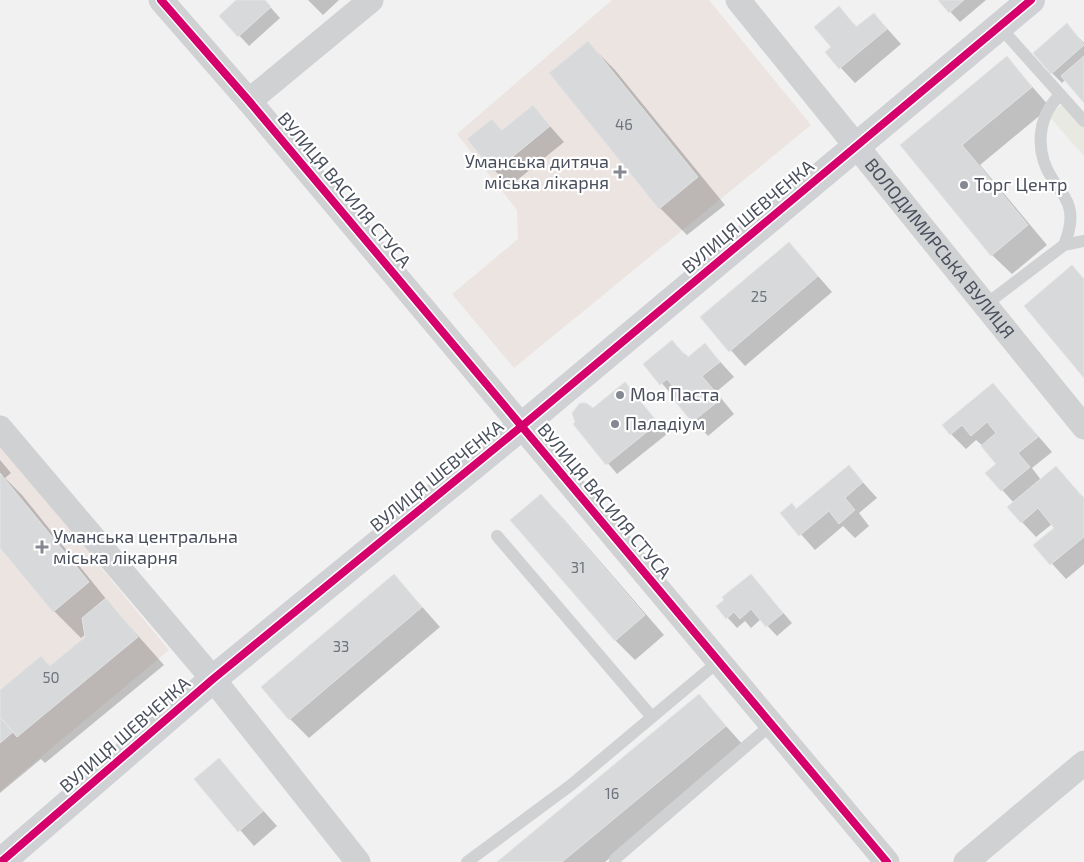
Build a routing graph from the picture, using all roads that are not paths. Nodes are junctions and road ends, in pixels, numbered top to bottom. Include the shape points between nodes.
1 (160, 0) edge
2 (372, 0) edge
3 (738, 0) edge
4 (1031, 0) edge
5 (999, 26) junction
6 (1060, 95) junction
7 (249, 101) junction
8 (1084, 121) edge
9 (856, 146) junction
10 (1084, 241) edge
11 (1064, 245) junction
12 (985, 305) junction
13 (522, 426) junction
14 (1084, 427) edge
15 (0, 428) edge
16 (497, 536) dead end
17 (719, 662) junction
18 (213, 680) junction
19 (652, 717) junction
20 (772, 724) junction
21 (1084, 763) edge
22 (1, 862) edge
23 (358, 862) edge
24 (467, 862) edge
25 (615, 862) edge
26 (887, 862) edge
27 (966, 862) edge

1 - 7 street, ВУЛИЦЯ ВАСИЛЯ СТУСА
2 - 7 street
3 - 9 street, ВОЛОДИМИРСЬКА ВУЛИЦЯ
4 - 5 street, ВУЛИЦЯ ШЕВЧЕНКА
5 - 6 lane
5 - 9 street, ВУЛИЦЯ ШЕВЧЕНКА
6 - 8 lane
6 - 11 lane via 1045,116 1040,142 1045,166 1069,207 1071,218
7 - 13 street, ВУЛИЦЯ ВАСИЛЯ СТУСА
9 - 12 street, ВОЛОДИМИРСЬКА ВУЛИЦЯ
9 - 13 street, ВУЛИЦЯ ШЕВЧЕНКА
10 - 11 lane
11 - 12 lane
12 - 14 street, ВОЛОДИМИРСЬКА ВУЛИЦЯ
13 - 17 street, ВУЛИЦЯ ВАСИЛЯ СТУСА
13 - 18 street, ВУЛИЦЯ ШЕВЧЕНКА
15 - 18 street
16 - 19 lane
17 - 19 lane
17 - 20 street, ВУЛИЦЯ ВАСИЛЯ СТУСА
18 - 22 street, ВУЛИЦЯ ШЕВЧЕНКА
18 - 23 street
19 - 24 lane via 571,785
20 - 25 lane via 615,858
20 - 26 street, ВУЛИЦЯ ВАСИЛЯ СТУСА
21 - 27 street

